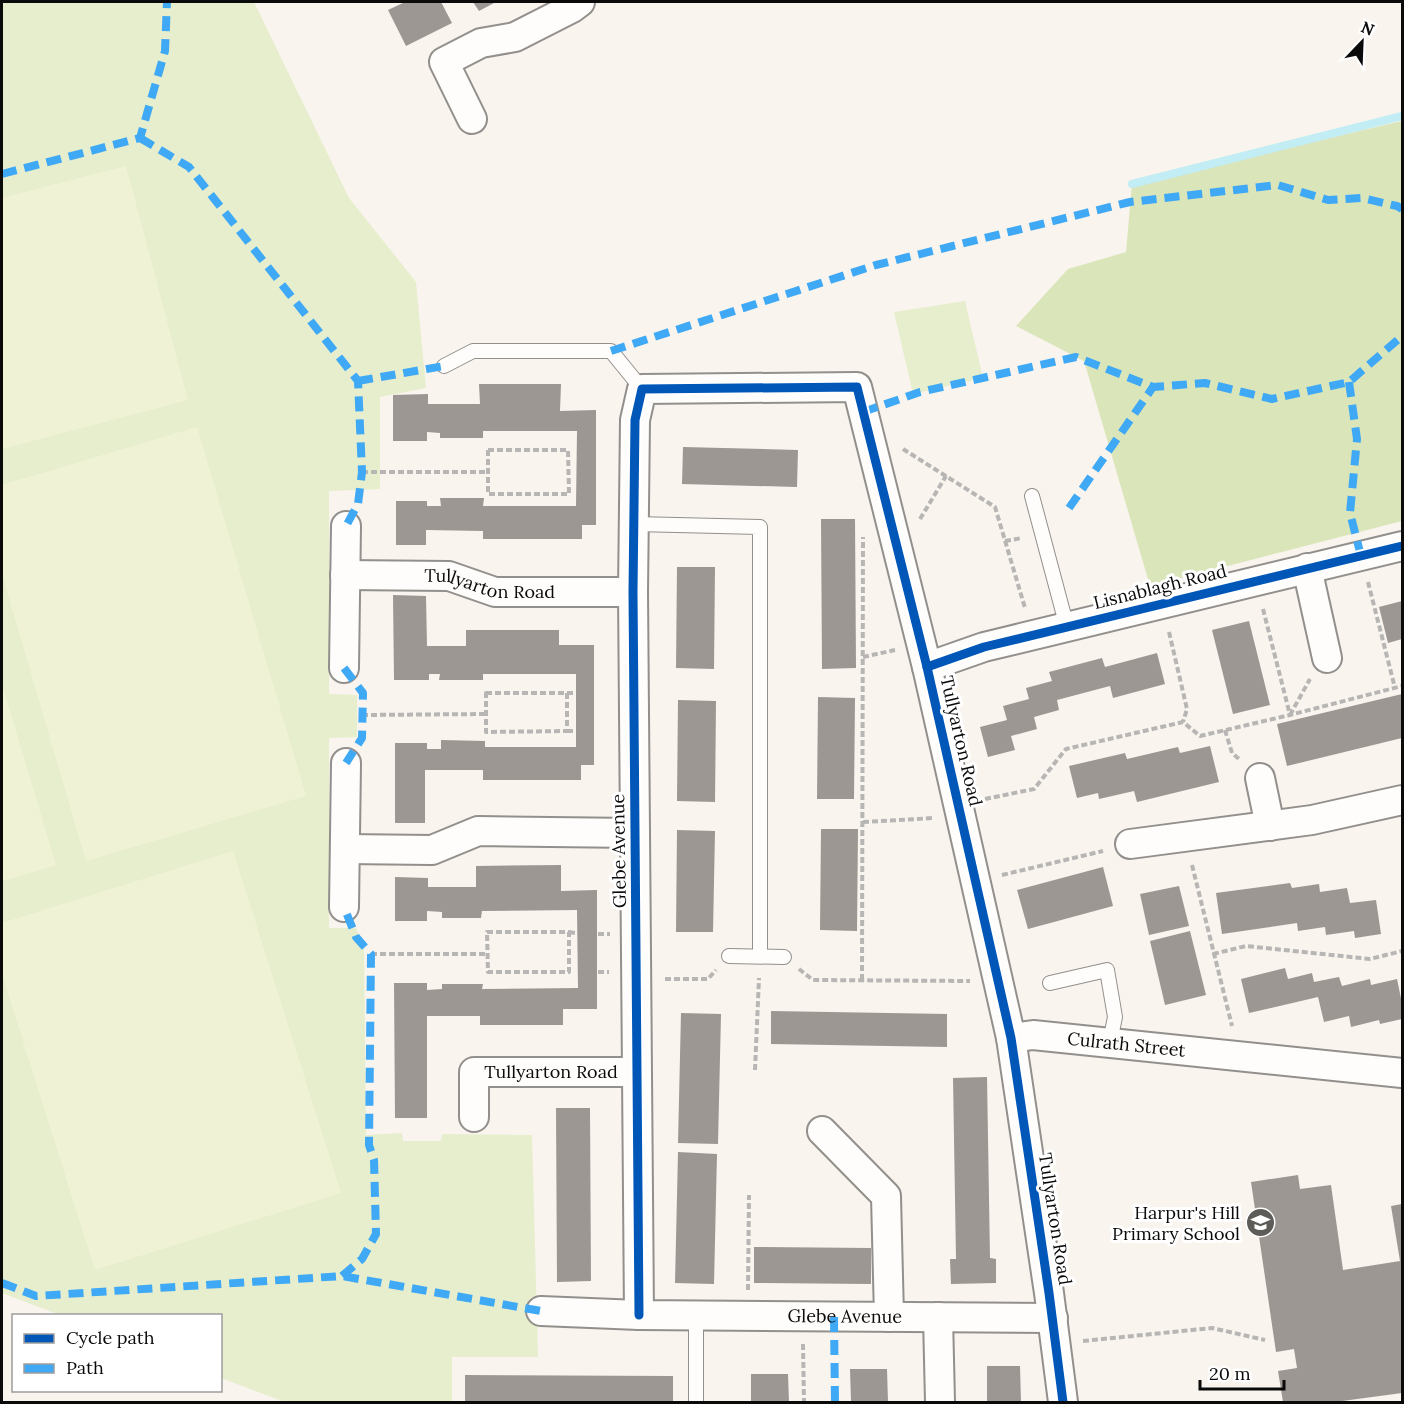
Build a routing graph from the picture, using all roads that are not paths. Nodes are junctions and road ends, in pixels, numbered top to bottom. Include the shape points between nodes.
1 (580, 2) edge
2 (472, 119) dead end
3 (444, 366) dead end
4 (642, 388) junction
5 (1032, 496) dead end
6 (635, 524) junction
7 (346, 526) dead end
8 (1402, 546) edge
9 (1307, 568) junction
10 (345, 574) junction
11 (633, 592) junction
12 (1067, 627) junction
13 (1327, 658) road end
14 (927, 667) junction
15 (345, 668) dead end
16 (346, 763) dead end
17 (1260, 778) dead end
18 (1402, 800) edge
19 (1270, 826) junction
20 (634, 833) junction
21 (1130, 844) road end
22 (345, 849) junction
23 (344, 907) dead end
24 (729, 956) road end
25 (760, 956) junction
26 (784, 957) road end
27 (1050, 983) dead end
28 (1011, 1038) junction
29 (1110, 1042) junction
30 (636, 1072) junction
31 (1402, 1073) edge
32 (474, 1117) dead end
33 (822, 1131) dead end
34 (541, 1311) dead end
35 (639, 1315) junction
36 (696, 1315) junction
37 (890, 1317) junction
38 (938, 1317) junction
39 (1054, 1331) junction
40 (696, 1402) edge
41 (940, 1402) edge
42 (1063, 1402) edge

1 - 2 street via 515,37 481,43 444,62
3 - 4 lane via 473,351 611,351
4 - 6 street, Glebe Avenue via 635,420
4 - 14 street, Tullyarton Road via 857,387
5 - 12 lane
6 - 11 street, Glebe Avenue
6 - 25 lane via 760,527
7 - 10 street
8 - 9 street, Lisnablagh Road
9 - 12 street, Lisnablagh Road
9 - 13 street
10 - 11 street, Tullyarton Road via 449,576 495,592
10 - 15 street
11 - 20 street, Glebe Avenue
12 - 14 street, Lisnablagh Road via 984,647
14 - 28 street, Tullyarton Road
16 - 22 street
17 - 19 street
18 - 19 street
19 - 21 street
20 - 22 street via 478,831 432,850
20 - 30 street, Glebe Avenue
22 - 23 street
24 - 25 lane
25 - 26 lane
27 - 29 lane via 1107,970 1115,1017
28 - 29 street, Culrath Street via 1033,1035
28 - 39 street, Tullyarton Road
29 - 31 street, Culrath Street
30 - 32 street, Tullyarton Road via 474,1072
30 - 35 street, Glebe Avenue
33 - 37 street via 886,1196
34 - 35 street, Glebe Avenue
35 - 36 street, Glebe Avenue
36 - 37 street, Glebe Avenue
36 - 40 lane
37 - 38 street, Glebe Avenue
38 - 39 street, Glebe Avenue
38 - 41 street
39 - 42 street, Tullyarton Road

